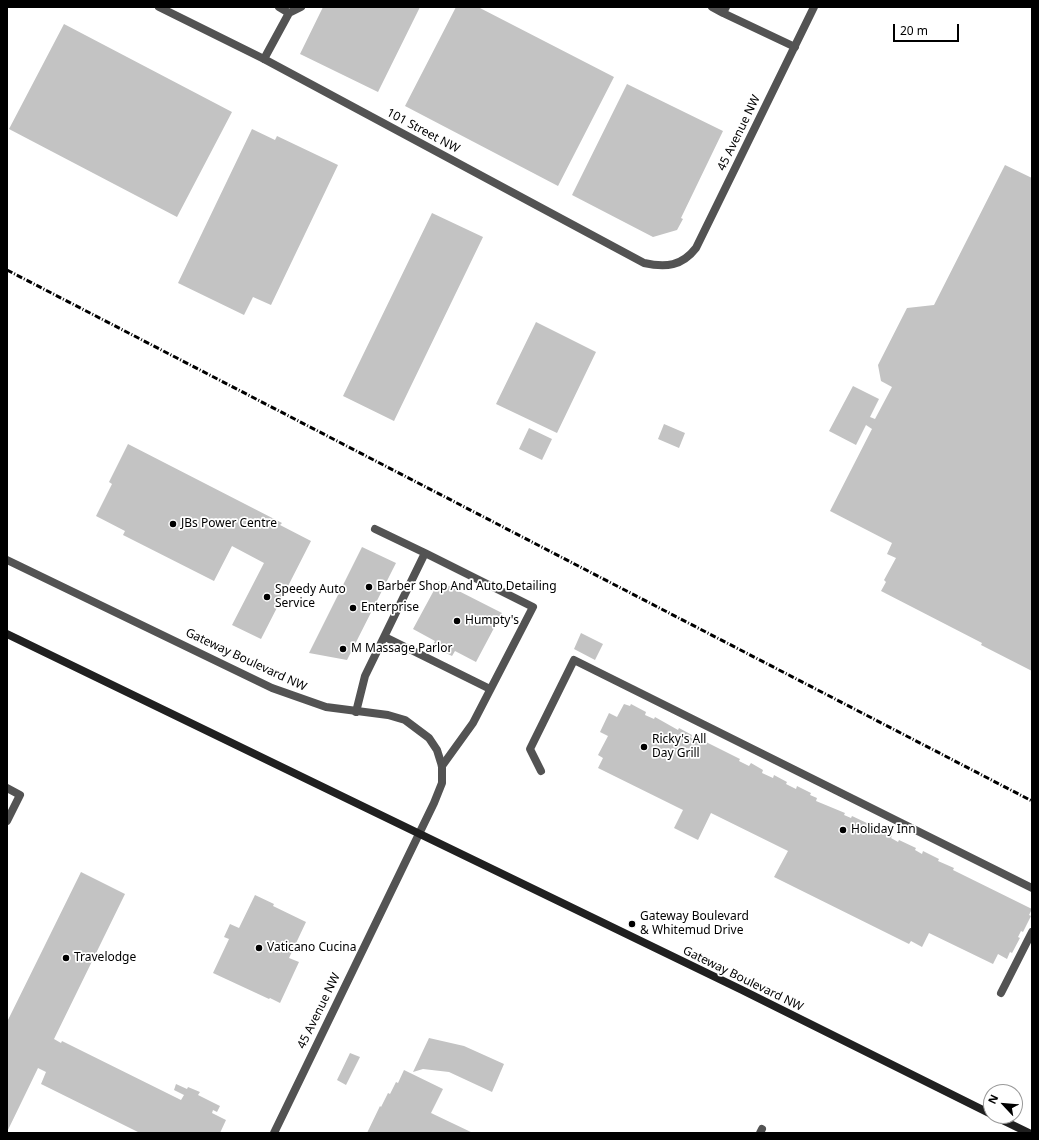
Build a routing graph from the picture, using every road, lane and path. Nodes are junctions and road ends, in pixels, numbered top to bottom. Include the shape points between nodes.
1 (159, 7) edge
2 (278, 7) edge
3 (301, 7) edge
4 (712, 7) edge
5 (814, 7) edge
6 (724, 10) edge
7 (289, 13) junction
8 (795, 46) junction
9 (264, 59) junction
10 (677, 264) joint
11 (375, 529) dead end
12 (425, 553) junction
13 (7, 560) edge
14 (7, 634) edge
15 (385, 637) junction
16 (490, 689) junction
17 (356, 712) junction
18 (442, 766) junction
19 (541, 771) dead end
20 (7, 788) edge
21 (7, 821) edge
22 (418, 834) junction
23 (1032, 888) edge
24 (1032, 932) edge
25 (1001, 993) dead end
26 (983, 1110) edge
27 (1011, 1124) edge
28 (274, 1133) edge
29 (1030, 1133) edge

1 - 9 street, 101 Street NW
2 - 7 street
3 - 7 street
4 - 6 street
5 - 8 street, 45 Avenue NW
6 - 8 street
7 - 9 street
8 - 10 street, 45 Avenue NW via 696,248 689,257
9 - 10 street, 101 Street NW via 644,263 657,266
11 - 12 street
12 - 15 street
12 - 16 street via 533,606
13 - 17 street, Gateway Boulevard NW via 272,688 326,707
14 - 22 main road, Gateway Boulevard NW
15 - 16 street
15 - 17 street via 365,676
16 - 18 street via 473,722
17 - 18 street, Gateway Boulevard NW via 388,715 406,720 429,738
18 - 22 street, Gateway Boulevard NW via 442,783
19 - 23 street via 530,749 574,660
20 - 21 street via 20,795
22 - 26 main road, Gateway Boulevard NW via 742,990
22 - 28 street, 45 Avenue NW
24 - 25 street
27 - 29 main road

